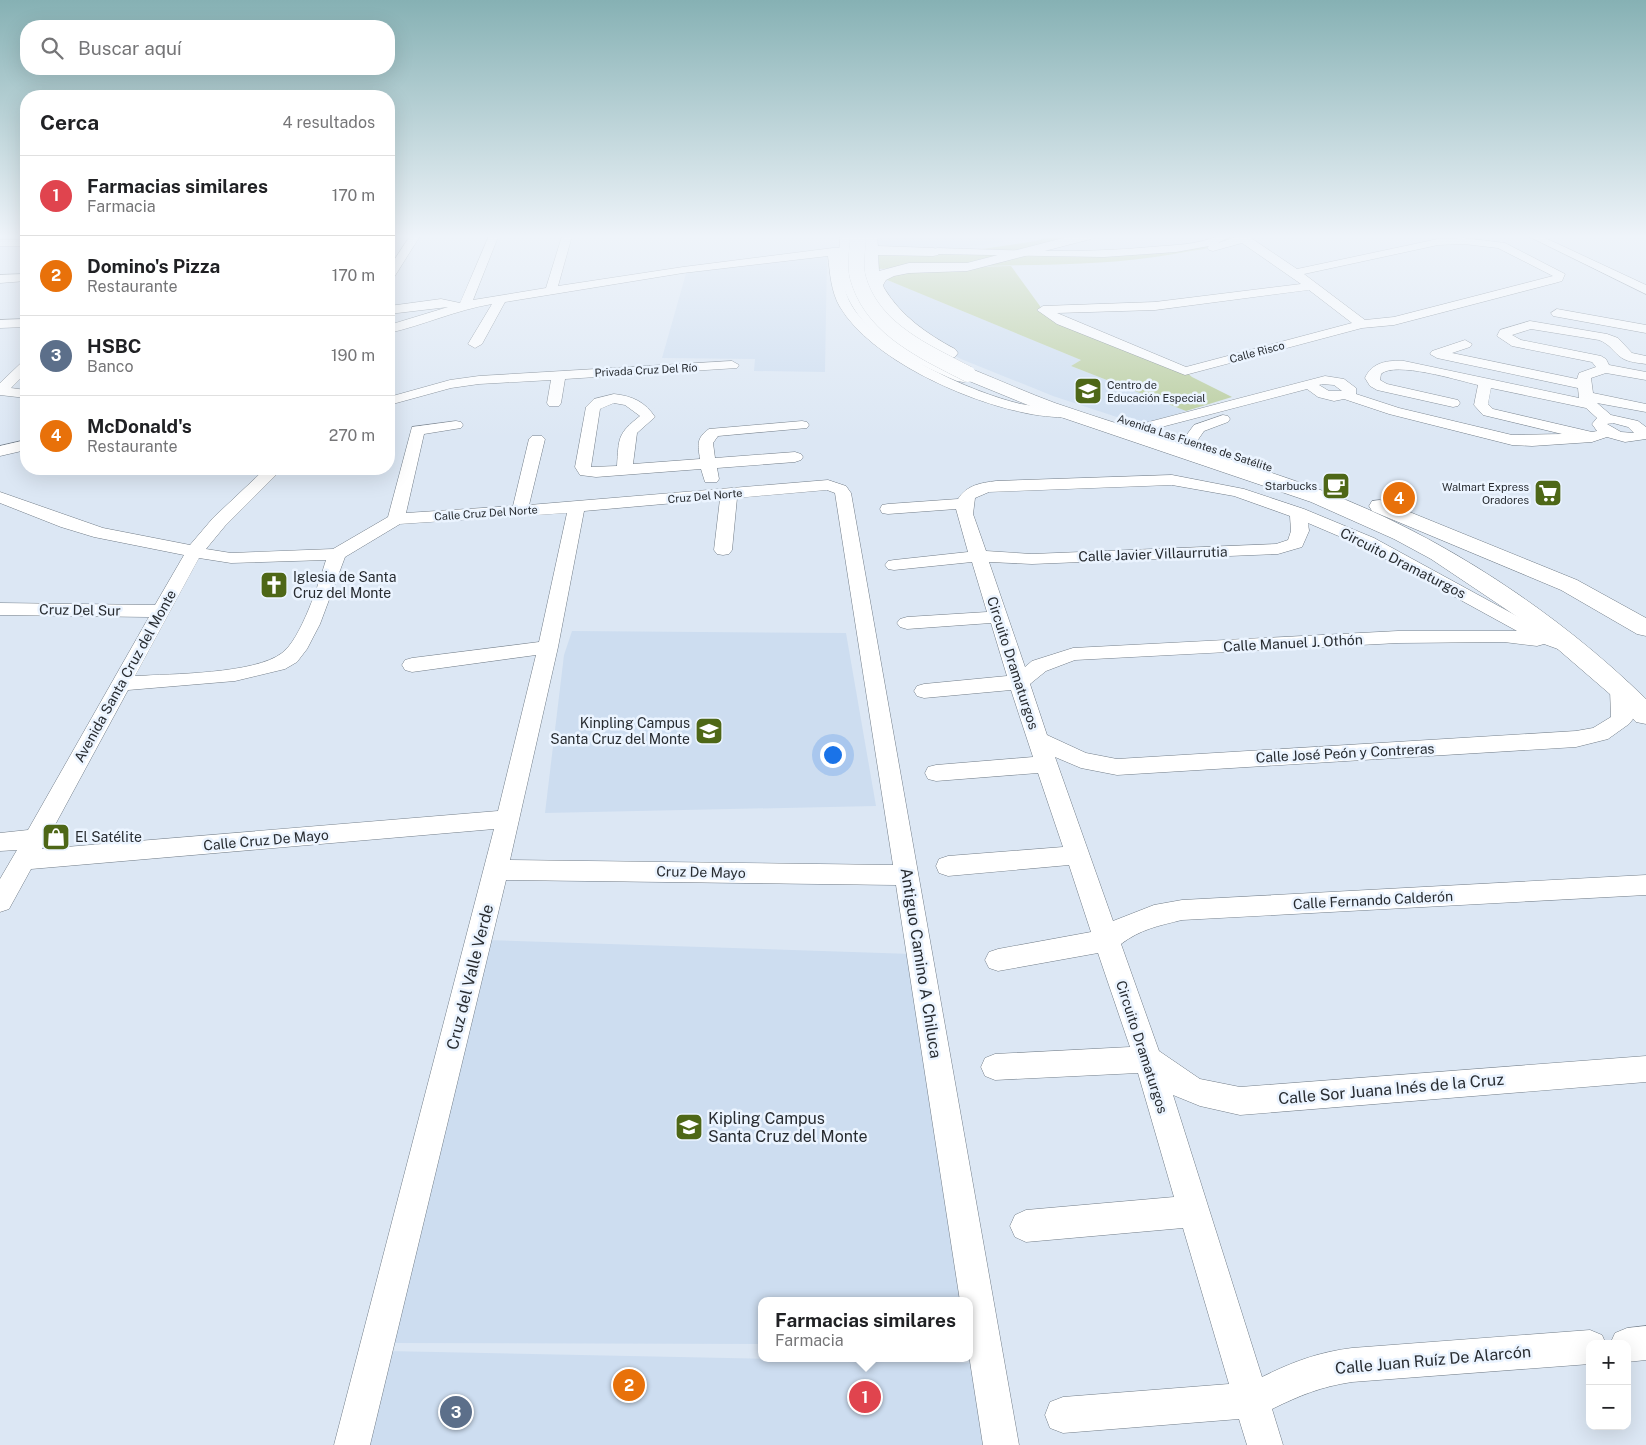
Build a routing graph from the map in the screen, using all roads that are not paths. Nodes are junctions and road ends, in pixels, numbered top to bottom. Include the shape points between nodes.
1 (439, 303) edge
2 (447, 303) edge
3 (474, 303) edge
4 (498, 303) edge
5 (845, 303) edge
6 (858, 303) edge
7 (870, 303) edge
8 (887, 303) edge
9 (1175, 303) edge
10 (1334, 303) edge
11 (1461, 303) edge
12 (465, 305) junction
13 (395, 310) edge
14 (1557, 313) dead end
15 (20, 323) edge
16 (0, 324) edge
17 (1362, 324) junction
18 (395, 327) edge
19 (1646, 329) edge
20 (475, 344) dead end
21 (1466, 344) dead end
22 (1646, 360) edge
23 (732, 365) dead end
24 (1603, 368) junction
25 (20, 372) edge
26 (559, 374) junction
27 (1646, 376) edge
28 (1485, 382) junction
29 (1382, 387) junction
30 (1317, 388) junction
31 (0, 391) edge
32 (20, 393) edge
33 (1586, 395) junction
34 (395, 399) edge
35 (1050, 401) junction
36 (554, 403) dead end
37 (1453, 403) dead end
38 (1374, 405) junction
39 (1646, 408) edge
40 (1079, 415) junction
41 (456, 425) dead end
42 (802, 425) dead end
43 (1608, 426) junction
44 (1146, 427) junction
45 (1592, 437) junction
46 (537, 439) dead end
47 (1190, 441) junction
48 (1646, 443) edge
49 (20, 446) edge
50 (0, 451) edge
51 (795, 457) dead end
52 (708, 464) junction
53 (625, 470) junction
54 (268, 475) edge
55 (834, 486) joint
56 (721, 495) junction
57 (0, 497) edge
58 (964, 504) junction
59 (577, 507) junction
60 (888, 509) dead end
61 (520, 510) junction
62 (1298, 513) junction
63 (396, 519) junction
64 (723, 550) dead end
65 (194, 552) junction
66 (337, 554) junction
67 (979, 556) junction
68 (894, 565) dead end
69 (1569, 585) junction
70 (1522, 608) junction
71 (0, 609) edge
72 (161, 610) junction
73 (998, 617) junction
74 (907, 624) dead end
75 (1646, 628) edge
76 (548, 647) junction
77 (1573, 649) junction
78 (412, 665) dead end
79 (1019, 682) junction
80 (119, 684) junction
81 (1620, 689) junction
82 (924, 691) dead end
83 (1646, 716) edge
84 (1042, 752) junction
85 (936, 773) dead end
86 (508, 819) junction
87 (36, 839) junction
88 (0, 842) edge
89 (1078, 855) junction
90 (24, 860) junction
91 (948, 866) dead end
92 (496, 870) junction
93 (906, 875) junction
94 (1646, 885) edge
95 (0, 902) edge
96 (1108, 940) junction
97 (998, 960) dead end
98 (1148, 1059) junction
99 (995, 1067) dead end
100 (1646, 1069) edge
101 (1193, 1211) junction
102 (1026, 1226) dead end
103 (1646, 1343) edge
104 (1631, 1345) edge
105 (1586, 1347) edge
106 (1252, 1400) junction
107 (1062, 1415) dead end
108 (352, 1445) edge
109 (1001, 1445) edge
110 (1265, 1445) edge

1 - 13 street
2 - 12 street
3 - 12 street
4 - 20 street
5 - 40 street, Avenida Las Fuentes de Satélite via 869,334 944,381 1020,408
6 - 35 main road via 878,327 936,367 997,391
7 - 35 main road, Avenida Las Fuentes de Satélite, bridge via 912,344 977,376
8 - 35 main road via 930,342
9 - 17 street, Calle Risco via 1043,310 1060,322 1185,371
10 - 17 street
11 - 17 street, Calle Risco via 1394,321
12 - 18 street via 446,314
14 - 19 street
15 - 16 street
21 - 33 street via 1438,354
22 - 24 street via 1627,356 1613,341 1602,337 1541,325 1505,333 1504,336 1518,342 1596,359 1602,362
23 - 26 street, Privada Cruz Del Río
24 - 27 street
24 - 33 street via 1584,376
25 - 31 street
26 - 34 street, Privada Cruz Del Río via 450,384
26 - 36 street
28 - 29 street via 1391,364 1374,372 1372,378
28 - 33 street
28 - 45 street via 1481,405 1488,412
29 - 37 street
29 - 38 street
30 - 38 street via 1334,396 1346,395
30 - 44 street
30 - 47 street via 1208,423 1193,432
31 - 32 street
33 - 39 street
33 - 43 street
35 - 40 main road, Avenida Las Fuentes de Satélite
35 - 44 main road, Avenida Las Fuentes de Satélite
38 - 45 street via 1512,440
40 - 70 main road, Avenida Las Fuentes de Satélite via 1320,497 1360,514 1440,554
41 - 63 street via 417,430
42 - 52 street via 714,432 705,443
43 - 45 street
43 - 48 street
44 - 47 main road, Avenida Las Fuentes de Satélite
46 - 61 street
47 - 69 main road, Avenida Las Fuentes de Satélite via 1401,513
49 - 50 street
51 - 52 street
52 - 53 street
52 - 56 street
53 - 53 street via 586,472 583,467 593,406 610,398 623,399 648,416 630,431 627,438
54 - 65 street, Avenida Santa Cruz del Monte via 219,522
55 - 56 street, Cruz Del Norte
55 - 93 street, Antiguo Camino A Chiluca via 843,493
56 - 59 street, Cruz Del Norte
56 - 64 street
57 - 65 street via 100,533
58 - 60 street
58 - 62 street, Circuito Dramaturgos via 966,497 979,488 1163,480 1238,492
58 - 67 street, Circuito Dramaturgos via 964,514
59 - 61 street, Calle Cruz Del Norte
59 - 76 street, Cruz del Valle Verde
61 - 63 street, Calle Cruz Del Norte
62 - 67 street, Calle Javier Villaurrutia via 1300,531 1296,543 1278,549 1032,559
62 - 77 street, Circuito Dramaturgos via 1368,542 1519,625
63 - 66 street
65 - 66 street via 231,558
65 - 72 street, Avenida Santa Cruz del Monte
66 - 80 street via 302,644 289,659 264,670 237,674
67 - 68 street
67 - 73 street, Circuito Dramaturgos
69 - 70 main road via 1536,578 1519,581 1512,588
69 - 75 main road
70 - 77 main road, Circuito Dramaturgos
71 - 72 street, Cruz Del Sur
72 - 80 street, Avenida Santa Cruz del Monte
73 - 74 street
73 - 79 street, Circuito Dramaturgos
76 - 78 street
76 - 86 street, Cruz del Valle Verde
77 - 79 street, Calle Manuel J. Othón via 1504,636 1398,637 1073,654 1039,666
77 - 81 main road, Circuito Dramaturgos
79 - 82 street
79 - 84 street, Circuito Dramaturgos
80 - 87 street, Avenida Santa Cruz del Monte
81 - 83 main road, Circuito Dramaturgos
81 - 84 street, Calle José Peón y Contreras via 1622,719 1612,729 1596,737 1118,767
84 - 85 street
84 - 89 street, Circuito Dramaturgos
86 - 90 street, Calle Cruz De Mayo
86 - 92 street, Cruz del Valle Verde
87 - 88 street
87 - 90 street, Avenida Santa Cruz del Monte
89 - 91 street
89 - 96 street, Circuito Dramaturgos
90 - 95 street, Avenida Santa Cruz del Monte
92 - 93 street, Cruz De Mayo
92 - 108 street, Cruz del Valle Verde
93 - 109 street, Antiguo Camino A Chiluca
94 - 96 street, Calle Fernando Calderón via 1182,910 1126,926
96 - 97 street
96 - 98 street, Circuito Dramaturgos
98 - 99 street
98 - 100 street, Calle Sor Juana Inés de la Cruz via 1178,1084 1210,1097 1240,1101
98 - 101 street, Circuito Dramaturgos
101 - 102 street
101 - 106 street, Circuito Dramaturgos
103 - 104 street
105 - 106 street, Calle Juan Ruíz De Alarcón via 1352,1364 1299,1377
106 - 107 street
106 - 110 street, Circuito Dramaturgos

